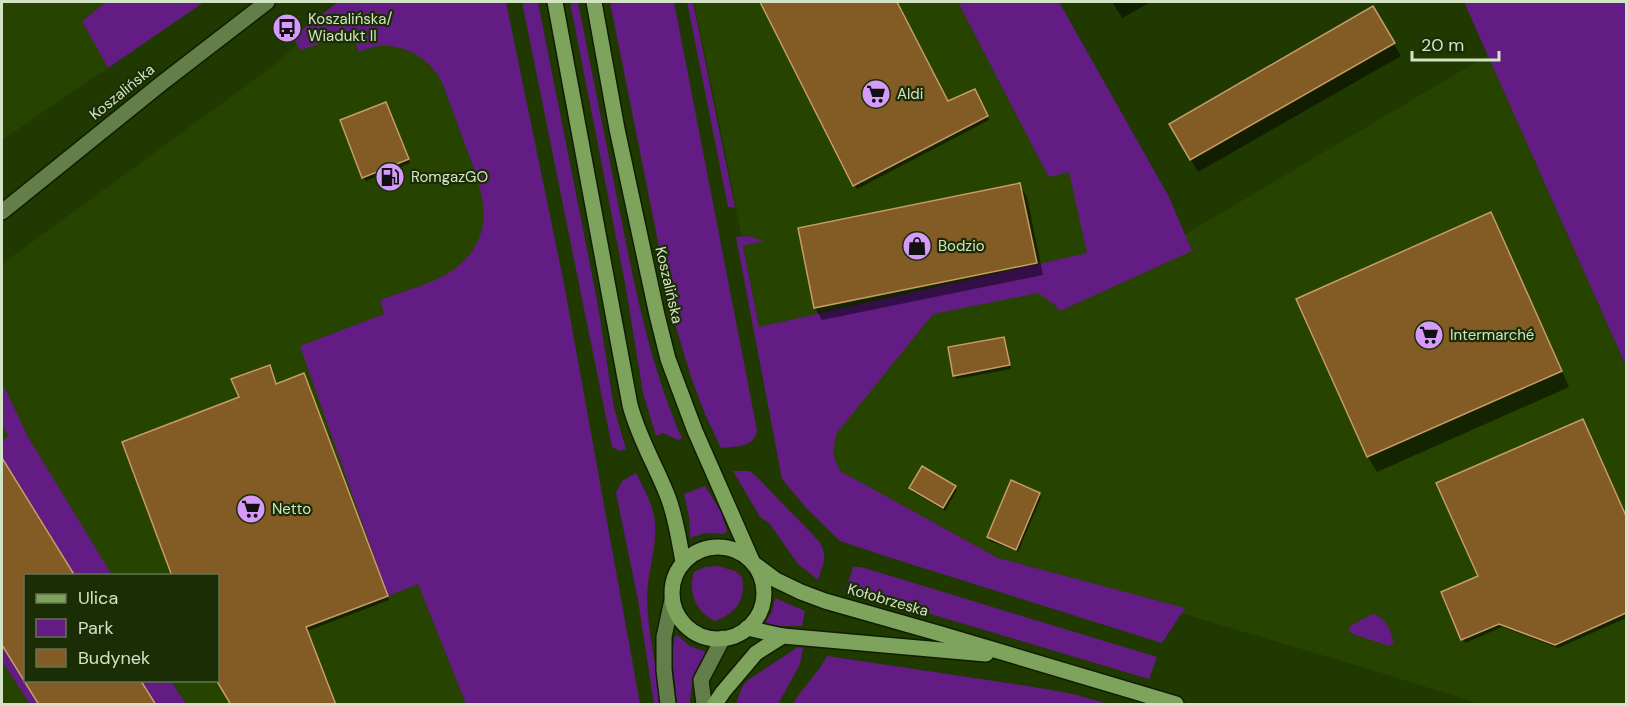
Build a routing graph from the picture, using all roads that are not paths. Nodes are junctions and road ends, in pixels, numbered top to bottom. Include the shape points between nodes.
1 (267, 2) edge
2 (555, 2) edge
3 (594, 2) edge
4 (2, 212) edge
5 (683, 562) junction
6 (753, 563) junction
7 (672, 600) junction
8 (747, 628) junction
9 (783, 636) junction
10 (723, 638) junction
11 (1019, 657) junction
12 (668, 705) edge
13 (704, 705) edge
14 (715, 705) edge
15 (1176, 705) edge

1 - 4 street, Koszalińska
2 - 5 main road via 630,405 642,442 669,499
3 - 6 main road, Koszalińska via 617,129 668,359
5 - 6 main road via 706,548 719,547 732,549
5 - 7 main road via 674,579
6 - 8 main road via 764,592 759,612
6 - 11 main road, Kołobrzeska via 776,580 825,601
7 - 10 main road via 684,625 709,638
7 - 12 street via 664,637
8 - 9 main road, Kołobrzeska
8 - 10 main road
9 - 11 main road, Kołobrzeska
9 - 14 main road via 756,653
10 - 13 street via 701,680
11 - 15 main road, Kołobrzeska

